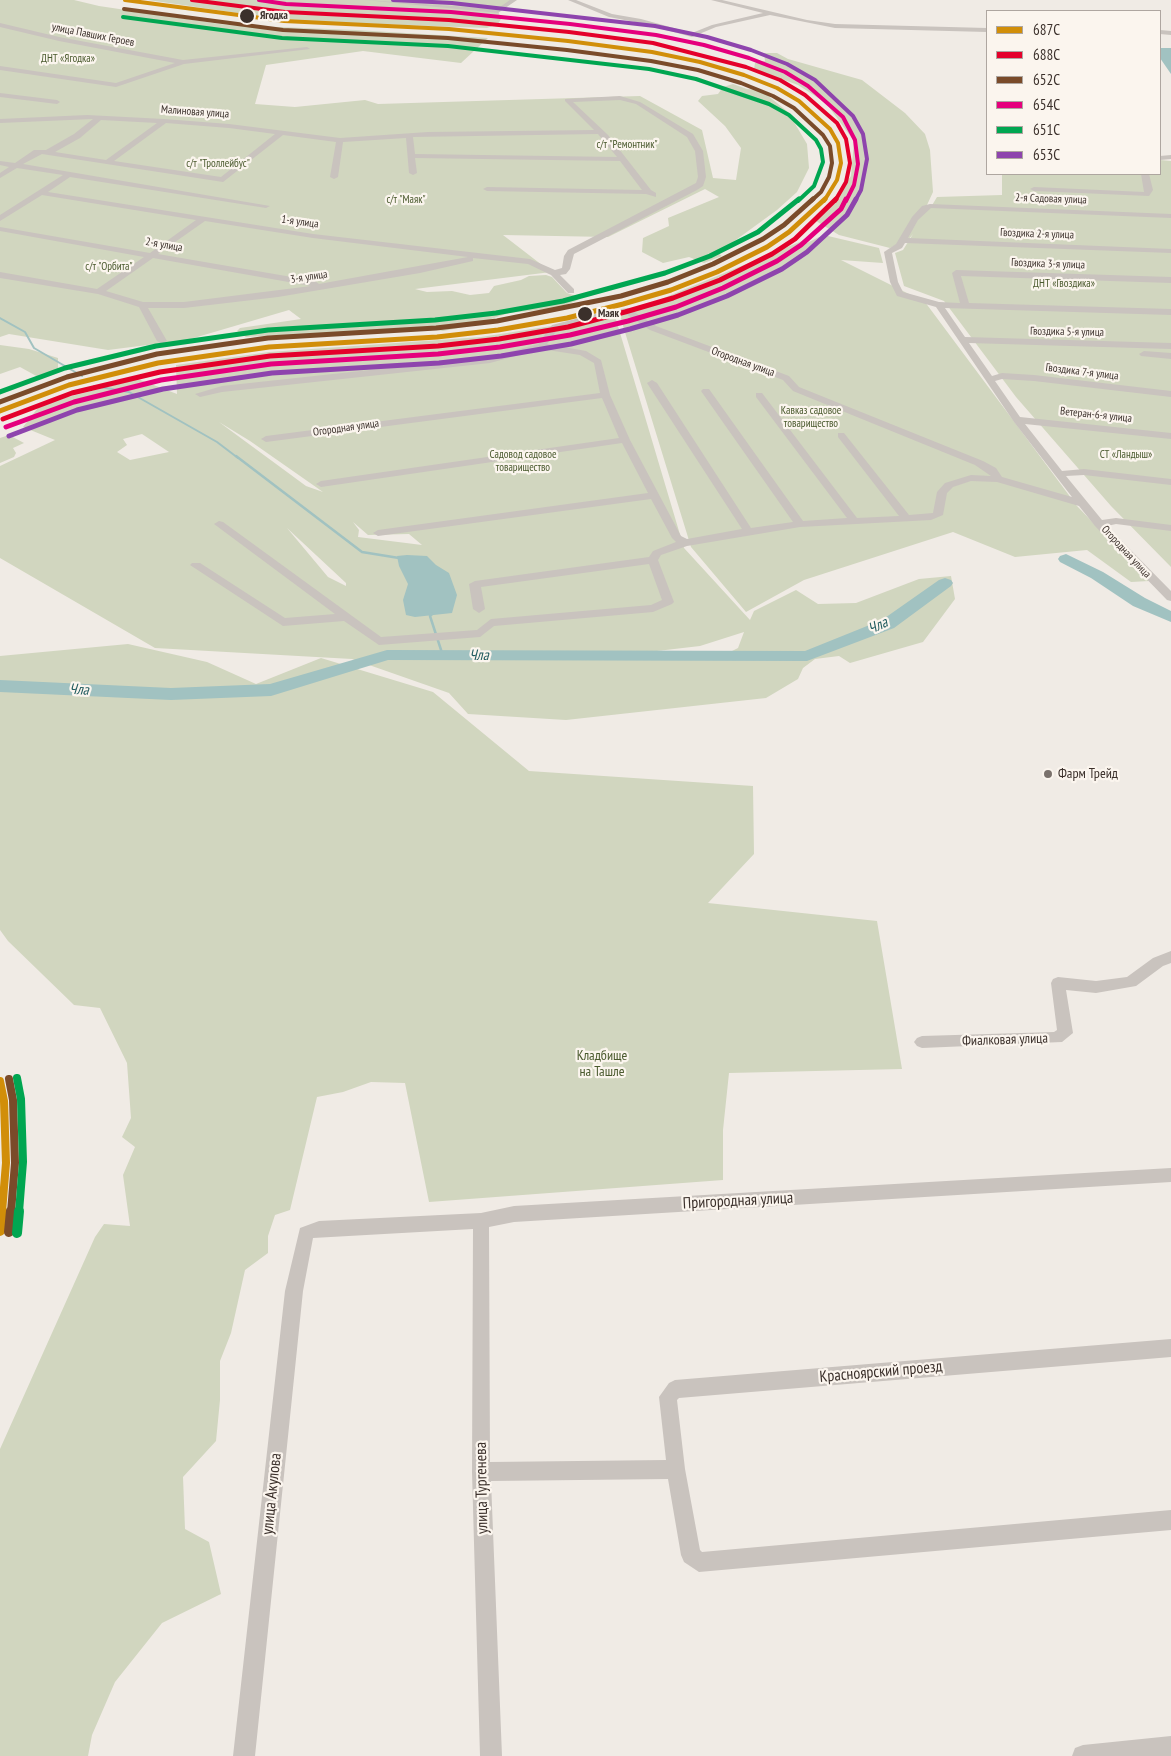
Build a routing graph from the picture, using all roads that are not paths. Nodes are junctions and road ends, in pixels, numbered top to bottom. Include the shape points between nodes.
1 (368, 0) edge
2 (514, 0) edge
3 (571, 0) edge
4 (714, 0) edge
5 (771, 13) junction
6 (0, 25) edge
7 (986, 30) edge
8 (307, 49) dead end
9 (183, 62) junction
10 (0, 68) edge
11 (0, 95) edge
12 (57, 102) dead end
13 (99, 118) junction
14 (0, 121) edge
15 (164, 121) junction
16 (282, 132) junction
17 (598, 132) junction
18 (409, 134) junction
19 (340, 140) junction
20 (50, 152) junction
21 (412, 156) junction
22 (622, 160) junction
23 (108, 162) junction
24 (0, 163) edge
25 (16, 167) junction
26 (413, 173) dead end
27 (1145, 175) edge
28 (0, 176) edge
29 (67, 176) junction
30 (334, 178) dead end
31 (487, 190) dead end
32 (1034, 190) dead end
33 (648, 192) junction
34 (42, 193) junction
35 (665, 202) junction
36 (266, 206) dead end
37 (1171, 216) edge
38 (0, 219) edge
39 (203, 219) junction
40 (0, 229) edge
41 (902, 240) junction
42 (1171, 252) edge
43 (152, 254) junction
44 (477, 257) junction
45 (554, 273) junction
46 (0, 275) edge
47 (1171, 280) edge
48 (324, 286) junction
49 (571, 291) dead end
50 (99, 292) junction
51 (939, 304) junction
52 (965, 304) junction
53 (142, 305) junction
54 (1171, 312) edge
55 (963, 340) junction
56 (162, 341) dead end
57 (1020, 342) junction
58 (541, 346) junction
59 (1171, 346) edge
60 (1171, 356) edge
61 (990, 379) junction
62 (652, 383) dead end
63 (706, 391) dead end
64 (200, 394) dead end
65 (1171, 394) edge
66 (605, 395) junction
67 (759, 395) dead end
68 (1017, 420) junction
69 (841, 435) dead end
70 (1171, 436) edge
71 (266, 439) dead end
72 (625, 440) junction
73 (1059, 474) junction
74 (998, 480) junction
75 (1171, 482) edge
76 (321, 484) dead end
77 (656, 495) junction
78 (1084, 504) junction
79 (907, 519) junction
80 (854, 521) junction
81 (219, 524) dead end
82 (800, 524) junction
83 (1099, 524) junction
84 (1171, 528) edge
85 (748, 531) junction
86 (378, 534) dead end
87 (685, 543) junction
88 (652, 560) junction
89 (196, 565) dead end
90 (1168, 592) edge
91 (479, 609) dead end
92 (346, 617) junction
93 (1171, 957) edge
94 (922, 1042) dead end
95 (1171, 1175) edge
96 (481, 1221) junction
97 (306, 1232) joint
98 (1171, 1348) edge
99 (676, 1469) junction
100 (481, 1472) junction
101 (1171, 1520) edge
102 (1171, 1747) edge
103 (244, 1756) edge
104 (491, 1756) edge
105 (1083, 1756) edge

1 - 2 street via 498,11
3 - 5 street via 611,16 692,35 714,26
4 - 5 street
5 - 7 street via 806,22 859,28
6 - 9 street, улица Павших Героев
8 - 9 street
9 - 10 street via 116,85
11 - 12 street
13 - 14 street, Малиновая улица
13 - 15 street, Малиновая улица
13 - 20 street
15 - 16 street, Малиновая улица
15 - 23 street
16 - 19 street, Малиновая улица
16 - 23 street via 223,180
17 - 18 street, Малиновая улица
17 - 22 street
17 - 35 street via 567,100 629,99 690,136 700,151 700,184
18 - 19 street, Малиновая улица
18 - 21 street
19 - 30 street
20 - 23 street
20 - 25 street via 37,152
21 - 22 street
21 - 26 street
22 - 33 street
24 - 25 street
25 - 28 street
25 - 29 street
27 - 32 street via 1149,190 1146,194
29 - 34 street
29 - 36 street
31 - 33 street
33 - 35 street
34 - 38 street
34 - 39 street, 1-я улица
35 - 45 street via 571,252 566,269
37 - 41 street, 2-я Садовая улица via 930,206 915,219
39 - 43 street
39 - 44 street, 1-я улица
40 - 43 street, 2-я улица
41 - 42 street, Гвоздика 2-я улица
41 - 51 street via 888,252 898,292 907,298
43 - 48 street, 2-я улица
43 - 50 street
44 - 45 street, 1-я улица via 530,262
44 - 48 street, 3-я улица
45 - 49 street, 1-я улица
46 - 50 street, 3-я улица
47 - 52 street, Гвоздика 3-я улица via 956,273
48 - 53 street, 3-я улица via 184,305
50 - 53 street, 3-я улица
51 - 52 street
51 - 55 street, Огородная улица
52 - 54 street
53 - 56 street
55 - 57 street, Гвоздика 5-я улица
55 - 61 street, Огородная улица
57 - 59 street, Гвоздика 5-я улица
57 - 60 street
58 - 64 street via 490,360
58 - 66 street via 595,358
58 - 74 street, Огородная улица via 555,327 628,311 653,328 786,378 796,389 810,396 979,463 992,470
61 - 65 street, Гвоздика 7-я улица via 1002,376 1034,378
61 - 68 street, Огородная улица
62 - 85 street
63 - 82 street
66 - 71 street, Огородная улица
66 - 72 street
67 - 80 street, Огородная улица
68 - 70 street, Ветеран-6-я улица
68 - 73 street, Огородная улица
69 - 79 street
72 - 76 street
72 - 77 street
73 - 75 street via 1084,472
73 - 78 street, Огородная улица
74 - 78 street, Огородная улица
74 - 79 street, Огородная улица via 971,478 948,485 942,492 938,515
77 - 86 street
77 - 87 street via 677,538
78 - 83 street, Огородная улица
79 - 80 street, Огородная улица
80 - 82 street, Огородная улица
81 - 92 street
82 - 85 street, Огородная улица
83 - 84 street via 1116,521
83 - 90 street, Огородная улица
85 - 87 street, Огородная улица
87 - 88 street, Огородная улица via 657,553
88 - 91 street, Огородная улица via 476,584
88 - 92 street via 668,602 653,608 491,623 480,633 379,641
89 - 92 street via 283,622
93 - 94 street, Фиалковая улица via 1158,962 1131,982 1096,987 1058,983 1065,1033 1057,1038
95 - 96 street, Пригородная улица via 514,1214
96 - 97 street, Пригородная улица
96 - 100 street, улица Тургенева
97 - 103 street, улица Акулова via 294,1291
98 - 99 street, Красноярский проезд via 675,1389 668,1397
99 - 100 street
99 - 101 street, Красноярский проезд via 691,1554 699,1562
100 - 104 street, улица Тургенева
102 - 105 street

